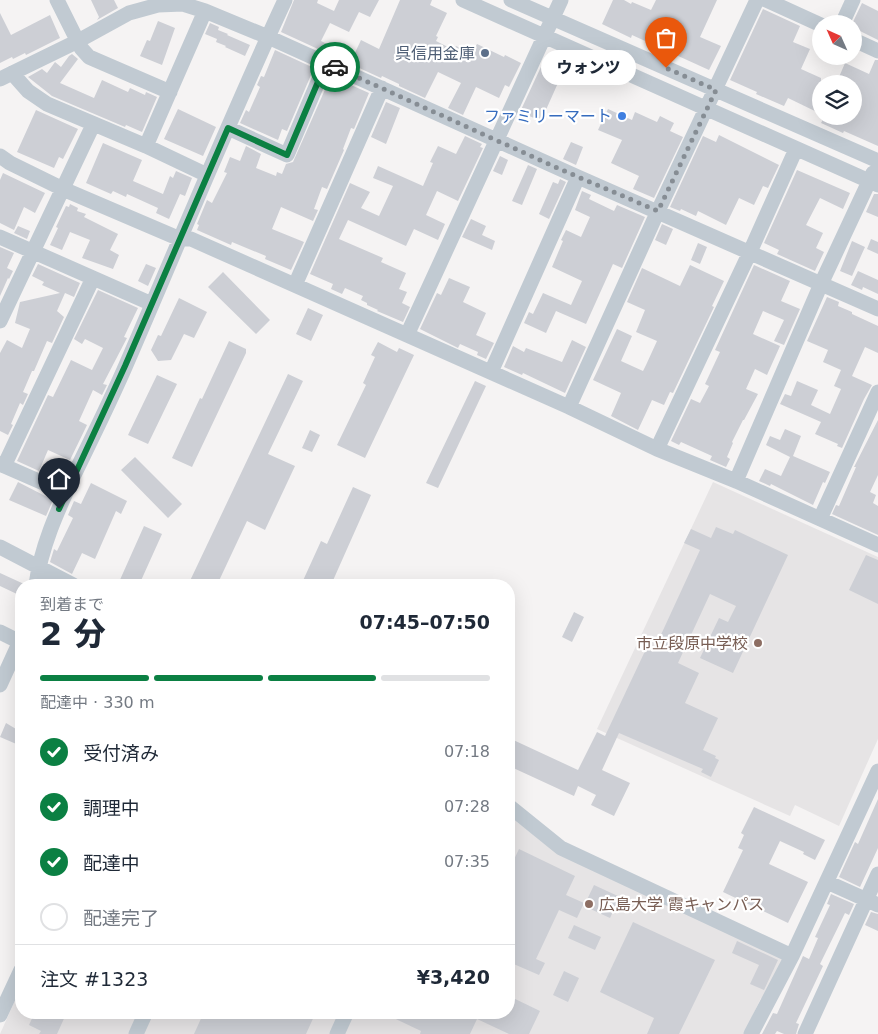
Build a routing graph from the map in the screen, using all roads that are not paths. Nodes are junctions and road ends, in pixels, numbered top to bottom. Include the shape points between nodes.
1 (57, 0) edge
2 (286, 0) edge
3 (464, 0) edge
4 (511, 0) edge
5 (561, 0) edge
6 (757, 0) edge
7 (766, 0) edge
8 (853, 0) edge
9 (205, 11) junction
10 (846, 15) edge
11 (553, 18) junction
12 (812, 21) edge
13 (544, 36) junction
14 (268, 37) junction
15 (78, 41) junction
16 (862, 44) edge
17 (878, 51) edge
18 (326, 63) junction
19 (6, 76) edge
20 (382, 88) junction
21 (716, 90) junction
22 (170, 92) junction
23 (706, 109) junction
24 (93, 124) junction
25 (228, 128) junction
26 (496, 140) junction
27 (146, 146) junction
28 (796, 149) junction
29 (0, 156) edge
30 (878, 162) edge
31 (207, 175) junction
32 (578, 177) junction
33 (874, 183) edge
34 (63, 188) junction
35 (658, 211) junction
36 (0, 237) edge
37 (180, 239) junction
38 (33, 252) junction
39 (750, 252) junction
40 (93, 278) junction
41 (295, 284) junction
42 (821, 284) junction
43 (152, 304) junction
44 (878, 309) edge
45 (0, 321) edge
46 (407, 335) junction
47 (492, 372) junction
48 (878, 392) edge
49 (569, 407) junction
50 (657, 449) junction
51 (2, 465) edge
52 (736, 481) junction
53 (66, 493) junction
54 (820, 519) junction
55 (878, 546) edge
56 (0, 547) edge
57 (38, 568) junction
58 (37, 579) edge
59 (61, 579) edge
60 (0, 632) edge
61 (15, 638) edge
62 (15, 653) edge
63 (0, 685) edge
64 (878, 772) edge
65 (515, 811) edge
66 (878, 874) edge
67 (827, 882) junction
68 (872, 902) edge
69 (792, 956) junction
70 (15, 983) edge
71 (0, 1015) edge
72 (143, 1019) edge
73 (344, 1019) edge
74 (136, 1034) edge
75 (337, 1034) edge
76 (751, 1034) edge
77 (805, 1034) edge

1 - 15 street
2 - 14 street
3 - 13 street
4 - 11 street
5 - 11 street
6 - 21 street
7 - 12 street
8 - 10 street
9 - 14 street
9 - 15 street via 183,4 158,5 129,13
9 - 22 street
11 - 13 street
11 - 21 street
13 - 23 street
13 - 26 street
14 - 18 street
14 - 25 street
15 - 19 street
15 - 22 street via 89,57
16 - 17 street
18 - 20 street
18 - 25 street via 287,155
19 - 24 street via 47,104
20 - 26 street
20 - 41 street
21 - 23 street
21 - 30 street
22 - 27 street
23 - 28 street
23 - 35 street
24 - 27 street
24 - 34 street
25 - 31 street
26 - 32 street
26 - 46 street
27 - 31 street
28 - 33 street
28 - 39 street
29 - 34 street via 10,164
30 - 33 street
31 - 37 street
32 - 35 street
32 - 47 street
33 - 42 street
34 - 37 street
34 - 38 street
35 - 39 street
35 - 49 street
36 - 38 street
37 - 41 street via 192,239
37 - 43 street
38 - 40 street
38 - 45 street
39 - 42 street
39 - 50 street
40 - 43 street
40 - 51 street
41 - 46 street
42 - 44 street
42 - 52 street
43 - 53 street
46 - 47 street
47 - 49 street
48 - 54 street
49 - 50 street
50 - 52 street
51 - 53 street
52 - 54 street
53 - 57 street
54 - 55 street
56 - 57 street
57 - 58 street
57 - 59 street
60 - 61 street
62 - 63 street
64 - 67 street
65 - 69 street via 562,848
66 - 68 street
67 - 68 street
67 - 69 street
68 - 77 street
69 - 76 street
70 - 71 street
72 - 74 street
73 - 75 street

